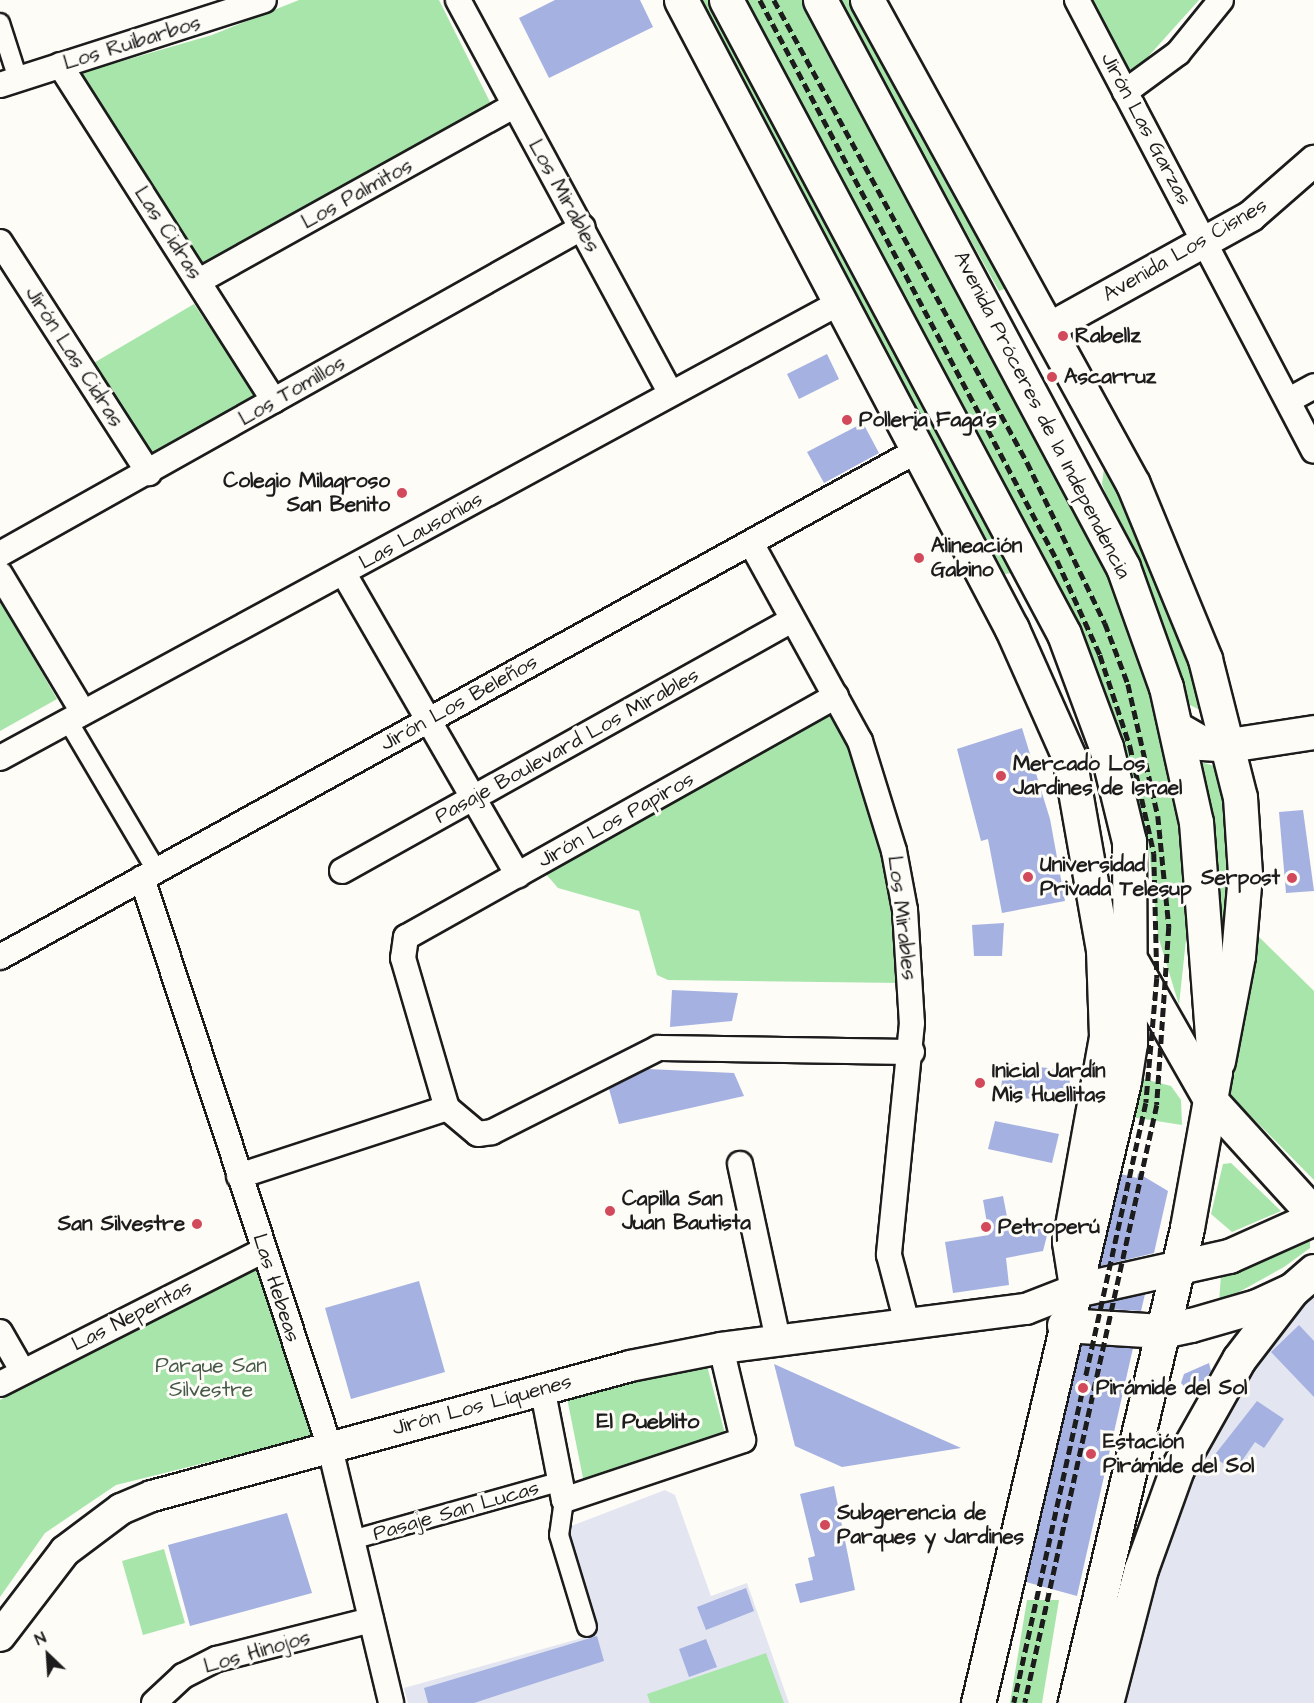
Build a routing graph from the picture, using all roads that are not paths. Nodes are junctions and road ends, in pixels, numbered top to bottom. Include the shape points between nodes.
1 (264, 0) edge
2 (458, 0) edge
3 (681, 0) edge
4 (726, 0) edge
5 (820, 0) edge
6 (867, 0) edge
7 (1077, 0) edge
8 (1221, 0) edge
9 (0, 23) edge
10 (60, 65) junction
11 (9, 82) edge
12 (1125, 92) junction
13 (514, 106) junction
14 (1314, 161) edge
15 (583, 227) junction
16 (0, 242) edge
17 (1207, 242) junction
18 (199, 281) junction
19 (841, 302) junction
20 (1049, 328) junction
21 (1314, 386) edge
22 (670, 392) junction
23 (1291, 399) junction
24 (273, 401) junction
25 (918, 450) junction
26 (1314, 451) edge
27 (149, 473) junction
28 (751, 543) junction
29 (0, 554) edge
30 (0, 574) edge
31 (344, 574) junction
32 (792, 620) junction
33 (836, 696) junction
34 (75, 716) junction
35 (428, 720) junction
36 (1176, 728) junction
37 (1307, 731) edge
38 (1229, 745) junction
39 (1068, 757) junction
40 (0, 758) edge
41 (473, 800) junction
42 (342, 871) dead end
43 (149, 874) junction
44 (518, 875) junction
45 (0, 957) edge
46 (1131, 959) junction
47 (912, 1052) junction
48 (1213, 1086) junction
49 (447, 1108) junction
50 (740, 1164) dead end
51 (239, 1176) junction
52 (1314, 1216) edge
53 (264, 1250) junction
54 (1176, 1271) junction
55 (1303, 1280) edge
56 (1073, 1285) junction
57 (1026, 1310) junction
58 (907, 1323) junction
59 (1064, 1325) junction
60 (1162, 1331) junction
61 (0, 1332) edge
62 (778, 1340) junction
63 (721, 1348) junction
64 (23, 1372) junction
65 (0, 1384) edge
66 (542, 1387) junction
67 (330, 1448) junction
68 (562, 1491) junction
69 (352, 1540) junction
70 (371, 1620) junction
71 (587, 1627) dead end
72 (0, 1636) edge
73 (154, 1703) edge
74 (391, 1703) edge
75 (978, 1703) edge
76 (1075, 1703) edge
77 (1106, 1703) edge

1 - 10 street, Los Ruibarbos
2 - 13 street, Los Mirables
3 - 19 main road
4 - 46 main road via 1064,634 1106,747 1127,830
5 - 36 main road, Avenida Próceres de la Independencia via 1104,525 1150,639
6 - 20 main road, Avenida Próceres de la Independencia
7 - 12 street, Jirón Las Garzas
8 - 12 street via 1178,53
9 - 11 street
10 - 11 street, Los Ruibarbos
10 - 18 street, Las Cidras
12 - 17 street, Jirón Las Garzas
13 - 15 street, Los Mirables
13 - 18 street, Los Palmitos
14 - 17 street, Avenida Los Cisnes via 1251,216
15 - 22 street, Los Mirables
15 - 24 street, Los Tomillos
16 - 27 street, Jirón Las Cidras
17 - 20 street, Avenida Los Cisnes
17 - 23 street, Jirón Las Garzas
18 - 24 street, Las Cidras
19 - 22 street, Las Lausonias
19 - 25 main road
20 - 38 main road, Avenida Próceres de la Independencia via 1159,541 1198,640
21 - 23 street
22 - 31 street, Las Lausonias
23 - 26 street, Jirón Las Garzas
24 - 27 street, Los Tomillos
25 - 28 street, Jirón Los Beleños
25 - 39 main road via 1012,629
27 - 29 street, Los Tomillos
28 - 32 street, Los Mirables
28 - 35 street, Jirón Los Beleños
30 - 34 street
31 - 34 street, Las Lausonias
31 - 35 street
32 - 33 street, Los Mirables
32 - 41 street, Pasaje Boulevard Los Mirables
33 - 44 street, Jirón Los Papiros
33 - 47 street, Los Mirables via 860,741 894,851 910,962
34 - 40 street, Las Lausonias
34 - 43 street
35 - 41 street
35 - 43 street, Jirón Los Beleños
36 - 38 main road via 1202,742
36 - 48 main road, Avenida Próceres de la Independencia via 1201,859
37 - 38 main road
38 - 48 main road, Avenida Próceres de la Independencia via 1240,796 1245,874 1238,956
39 - 46 main road via 1093,819
39 - 56 main road via 1103,950 1106,1037 1102,1084 1069,1242
41 - 42 street, Pasaje Boulevard Los Mirables
41 - 44 street
43 - 45 street, Jirón Los Beleños
43 - 51 street, Las Hebeas
44 - 49 street, Jirón Los Papiros via 406,937 401,947
46 - 48 main road
46 - 56 main road via 1124,1081
47 - 49 street via 658,1048 492,1132 478,1134 464,1127
47 - 58 street, Los Mirables via 890,1215 889,1255
48 - 52 main road
48 - 54 main road, Avenida Próceres de la Independencia
49 - 51 street
50 - 62 street
51 - 53 street, Las Hebeas
52 - 54 main road via 1256,1247
53 - 64 street, Las Nepentas
53 - 67 street, Las Hebeas
54 - 56 main road
54 - 60 main road, Avenida Próceres de la Independencia
55 - 60 main road via 1236,1312
55 - 77 main road via 1239,1359 1177,1469 1149,1540
56 - 57 street, Jirón Los Líquenes
56 - 59 main road
57 - 58 street, Jirón Los Líquenes
57 - 59 street via 1033,1317
58 - 62 street, Jirón Los Líquenes
59 - 60 main road
59 - 75 main road
60 - 76 main road, Avenida Próceres de la Independencia
61 - 64 street
62 - 63 street, Jirón Los Líquenes
63 - 66 street, Jirón Los Líquenes
63 - 68 street, Pasaje San Lucas via 743,1440
64 - 65 street, Las Nepentas
66 - 67 street, Jirón Los Líquenes
66 - 68 street
67 - 69 street, Las Hebeas
67 - 72 street, Jirón Los Líquenes via 121,1509 65,1551
68 - 69 street, Pasaje San Lucas
68 - 71 street via 559,1535
69 - 70 street, Las Hebeas
70 - 73 street, Los Hinojos via 217,1659 183,1676
70 - 74 street, Las Hebeas

